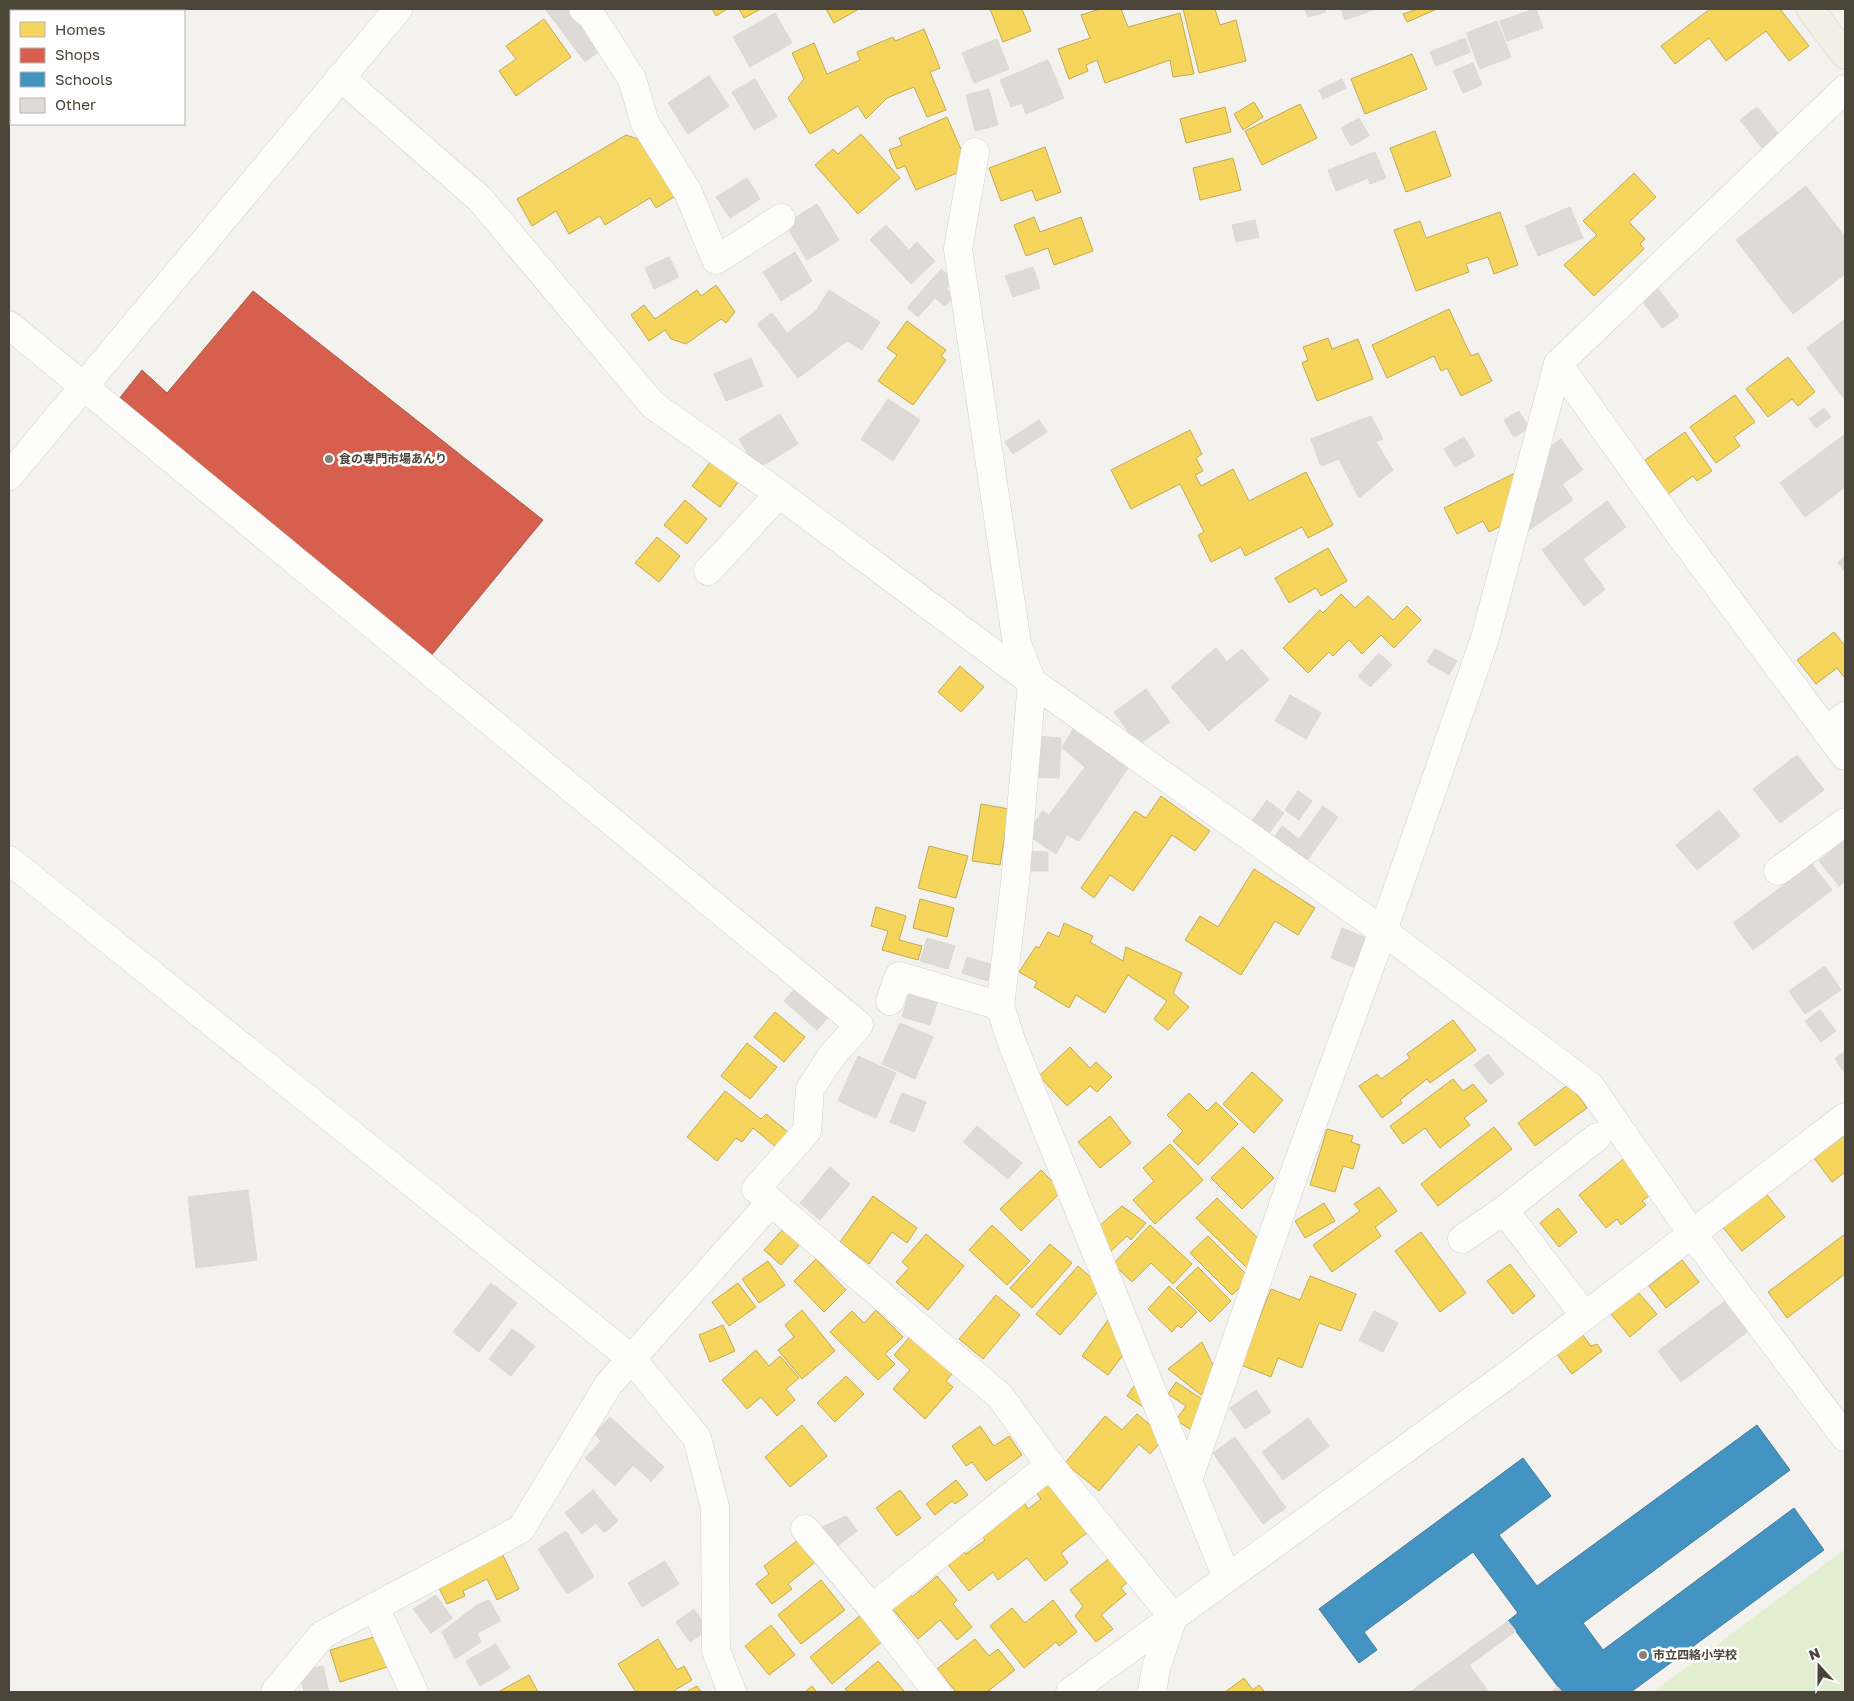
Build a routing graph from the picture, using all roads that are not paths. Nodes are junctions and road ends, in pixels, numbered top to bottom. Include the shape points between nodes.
1 (398, 9) edge
2 (583, 9) edge
3 (1810, 9) edge
4 (1845, 55) edge
5 (340, 78) junction
6 (1845, 89) edge
7 (975, 152) dead end
8 (781, 218) dead end
9 (9, 326) edge
10 (1558, 364) junction
11 (83, 387) junction
12 (9, 476) edge
13 (779, 494) junction
14 (708, 571) dead end
15 (1032, 682) junction
16 (1836, 723) edge
17 (1845, 756) edge
18 (1845, 822) edge
19 (9, 860) edge
20 (1778, 871) dead end
21 (1383, 931) junction
22 (890, 1001) dead end
23 (1000, 1006) junction
24 (1845, 1117) edge
25 (1597, 1137) dead end
26 (772, 1202) junction
27 (1504, 1210) junction
28 (1693, 1234) junction
29 (1462, 1239) dead end
30 (1585, 1316) junction
31 (632, 1359) junction
32 (1845, 1437) edge
33 (1050, 1465) junction
34 (1188, 1480) junction
35 (805, 1529) dead end
36 (1228, 1578) junction
37 (375, 1607) junction
38 (872, 1608) junction
39 (1173, 1617) junction
40 (275, 1692) edge
41 (414, 1692) edge
42 (732, 1692) edge
43 (937, 1692) edge
44 (1070, 1692) edge
45 (1152, 1692) edge

1 - 5 street
2 - 8 street via 591,15 632,79 645,123 688,192 716,260
3 - 4 main road
5 - 11 street
5 - 13 street via 480,199 653,405
6 - 10 street
7 - 15 street via 958,249 1017,644
9 - 11 street
10 - 16 street via 1678,532
10 - 21 street via 1485,638
11 - 12 street
11 - 26 street via 858,1025 830,1058 810,1089 807,1131 756,1189
13 - 14 street
13 - 15 street
15 - 21 street
15 - 23 street via 1015,883
16 - 17 street
18 - 20 street
19 - 31 street
21 - 28 street via 1590,1086
21 - 34 street via 1294,1174
22 - 23 street via 899,976
23 - 34 street
24 - 28 street
25 - 27 street
26 - 31 street
26 - 33 street via 1000,1396
27 - 29 street
27 - 30 street
28 - 30 street
28 - 32 street
30 - 36 street
31 - 37 street via 608,1385 521,1529
31 - 42 street via 698,1438 715,1507 716,1651
33 - 38 street
33 - 39 street
34 - 36 street
35 - 38 street
36 - 39 street
37 - 40 street via 322,1635
37 - 41 street
38 - 43 street
39 - 44 street
39 - 45 street via 1156,1668

